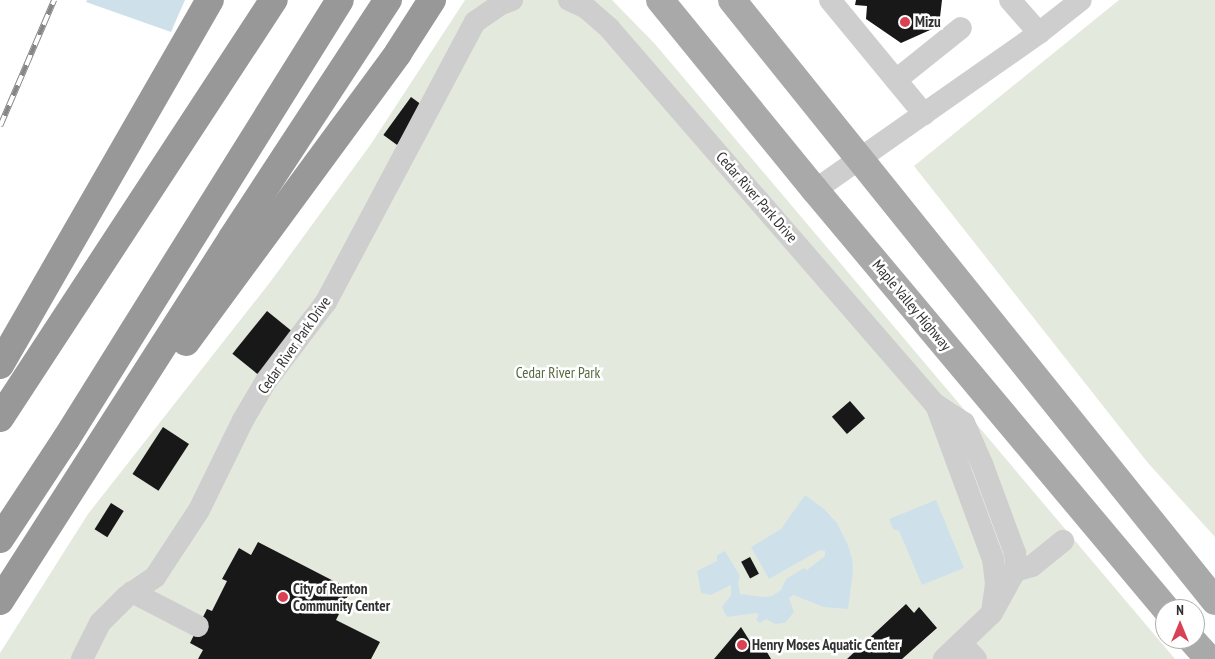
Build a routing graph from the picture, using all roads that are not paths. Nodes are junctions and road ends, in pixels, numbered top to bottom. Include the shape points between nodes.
1 (210, 0) edge
2 (274, 0) edge
3 (340, 0) edge
4 (388, 0) edge
5 (432, 0) edge
6 (512, 0) edge
7 (569, 0) edge
8 (660, 0) edge
9 (732, 0) edge
10 (830, 0) edge
11 (1010, 0) edge
12 (1081, 0) edge
13 (961, 28) dead end
14 (1039, 33) junction
15 (896, 80) junction
16 (924, 114) junction
17 (859, 157) junction
18 (815, 190) junction
19 (0, 365) edge
20 (936, 405) junction
21 (0, 418) edge
22 (0, 539) edge
23 (1063, 541) dead end
24 (33, 551) junction
25 (1015, 571) junction
26 (132, 592) junction
27 (1158, 599) edge
28 (0, 601) edge
29 (1215, 601) edge
30 (992, 613) junction
31 (198, 626) dead end
32 (1200, 649) edge
33 (968, 651) edge
34 (82, 659) edge
35 (944, 659) edge
36 (1208, 659) edge

1 - 19 highway
2 - 21 highway
3 - 22 highway
4 - 24 highway
5 - 24 highway via 398,53
6 - 26 lane, Cedar River Park Drive via 475,22 326,302 266,381 199,510 155,578
7 - 20 lane, Cedar River Park Drive via 585,7 609,28
8 - 18 main road, Maple Valley Highway
9 - 17 main road
10 - 15 lane
11 - 14 lane
12 - 14 lane
13 - 15 lane
14 - 16 lane
15 - 16 lane
16 - 17 lane
17 - 18 lane
17 - 29 main road
18 - 27 main road, Maple Valley Highway
20 - 25 lane, Cedar River Park Drive via 964,424 1015,553
20 - 30 lane, Cedar River Park Drive via 993,559 996,584
23 - 25 lane via 1032,566
24 - 28 highway
25 - 30 lane
26 - 31 lane
26 - 34 lane, Cedar River Park Drive via 100,623
30 - 33 lane
32 - 36 main road
33 - 35 lane

